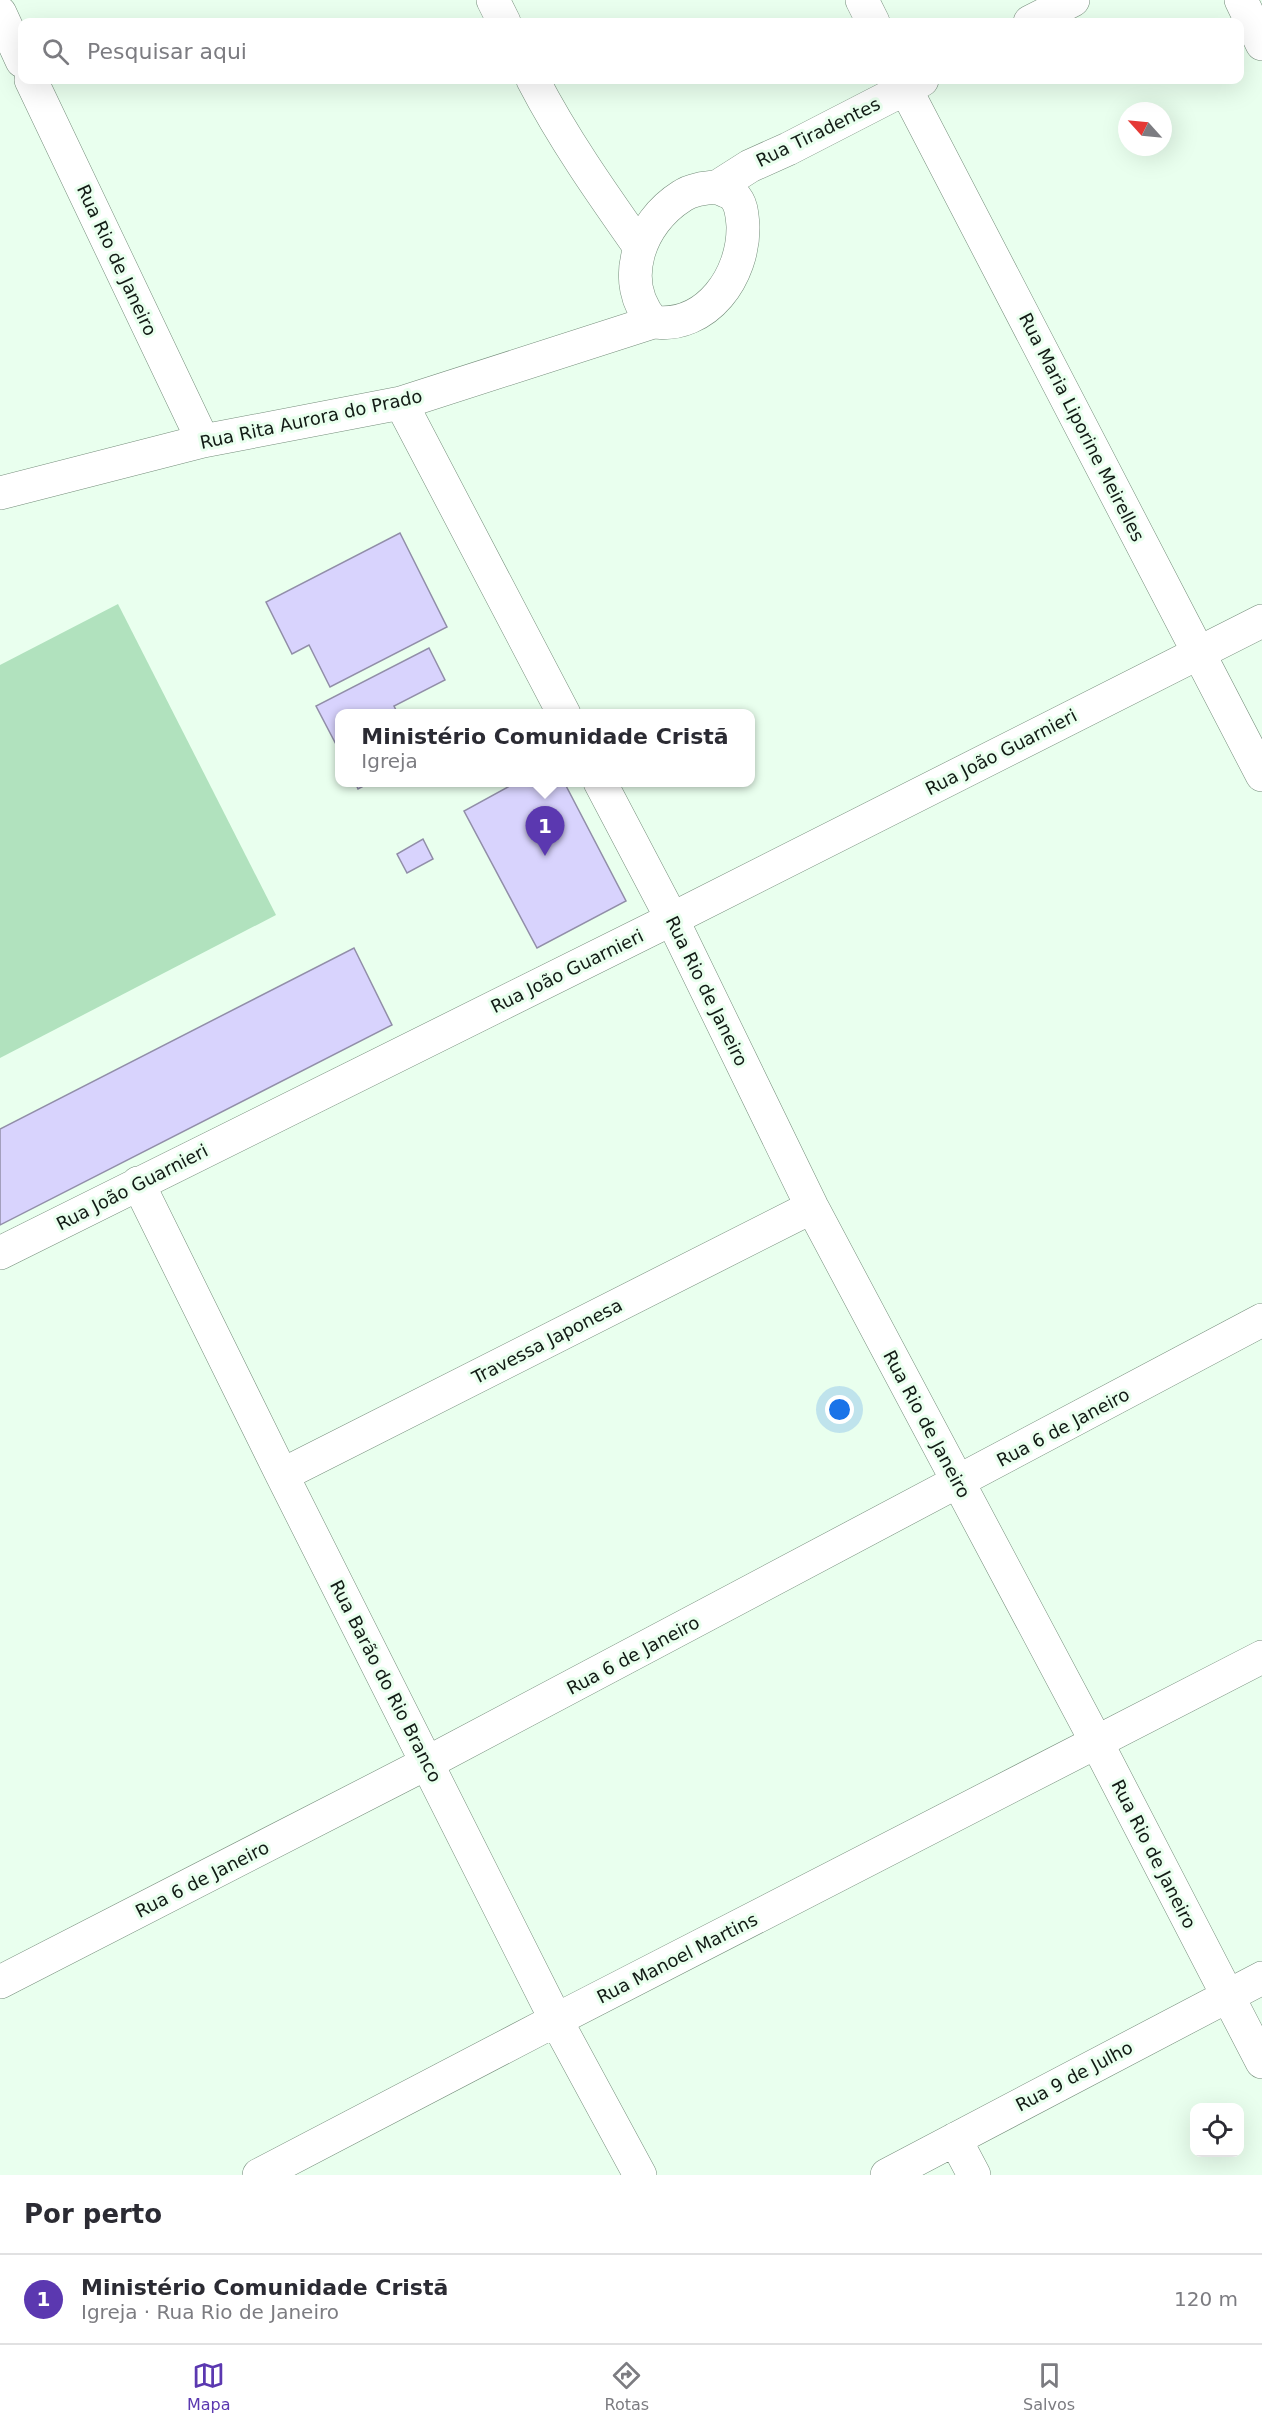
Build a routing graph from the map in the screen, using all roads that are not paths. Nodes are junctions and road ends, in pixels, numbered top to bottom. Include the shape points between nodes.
1 (493, 0) edge
2 (862, 0) edge
3 (1074, 0) edge
4 (1240, 0) edge
5 (0, 13) edge
6 (502, 18) edge
7 (871, 18) edge
8 (1038, 18) edge
9 (1262, 44) edge
10 (18, 52) edge
11 (34, 84) edge
12 (535, 84) edge
13 (906, 84) edge
14 (911, 84) edge
15 (717, 187) junction
16 (639, 246) junction
17 (654, 322) junction
18 (401, 403) junction
19 (203, 441) junction
20 (0, 492) edge
21 (1262, 621) edge
22 (1199, 652) junction
23 (561, 709) edge
24 (1262, 775) edge
25 (602, 787) edge
26 (672, 919) junction
27 (138, 1183) junction
28 (812, 1207) junction
29 (0, 1253) edge
30 (1262, 1320) edge
31 (282, 1475) junction
32 (958, 1484) junction
33 (1262, 1657) edge
34 (1096, 1743) junction
35 (428, 1763) junction
36 (1262, 1978) edge
37 (0, 1982) edge
38 (1228, 1995) junction
39 (556, 2019) junction
40 (1262, 2062) edge
41 (955, 2139) junction
42 (259, 2175) edge
43 (640, 2175) edge
44 (887, 2175) edge
45 (974, 2175) edge

1 - 6 street
2 - 7 street
3 - 8 street
4 - 9 street
5 - 10 street
11 - 19 street, Rua Rio de Janeiro
12 - 16 street via 575,153
13 - 15 street, Rua Tiradentes
14 - 22 street, Rua Maria Liporine Meirelles
15 - 16 street via 683,195 660,214
15 - 17 street via 733,195 742,211 743,244 735,269 716,300 688,319 670,324
16 - 17 street via 637,293 643,310
17 - 18 street, Rua Rita Aurora do Prado
18 - 19 street, Rua Rita Aurora do Prado
18 - 23 street
19 - 20 street, Rua Rita Aurora do Prado
21 - 22 street, Rua João Guarnieri
22 - 24 street, Rua Maria Liporine Meirelles
22 - 26 street, Rua João Guarnieri
25 - 26 street, Rua Rio de Janeiro
26 - 27 street, Rua João Guarnieri
26 - 28 street, Rua Rio de Janeiro
27 - 29 street, Rua João Guarnieri
27 - 31 street, Rua Barão do Rio Branco
28 - 31 street, Travessa Japonesa
28 - 32 street, Rua Rio de Janeiro
30 - 32 street, Rua 6 de Janeiro
31 - 35 street, Rua Barão do Rio Branco
32 - 34 street, Rua Rio de Janeiro
32 - 35 street, Rua 6 de Janeiro
33 - 34 street, Rua Manoel Martins
34 - 38 street, Rua Rio de Janeiro
34 - 39 street, Rua Manoel Martins
35 - 37 street, Rua 6 de Janeiro
35 - 39 street, Rua Barão do Rio Branco
36 - 38 street, Rua 9 de Julho
38 - 40 street, Rua Rio de Janeiro
38 - 41 street, Rua 9 de Julho
39 - 42 street, Rua Manoel Martins
39 - 43 street, Rua Barão do Rio Branco
41 - 44 street, Rua 9 de Julho
41 - 45 street

